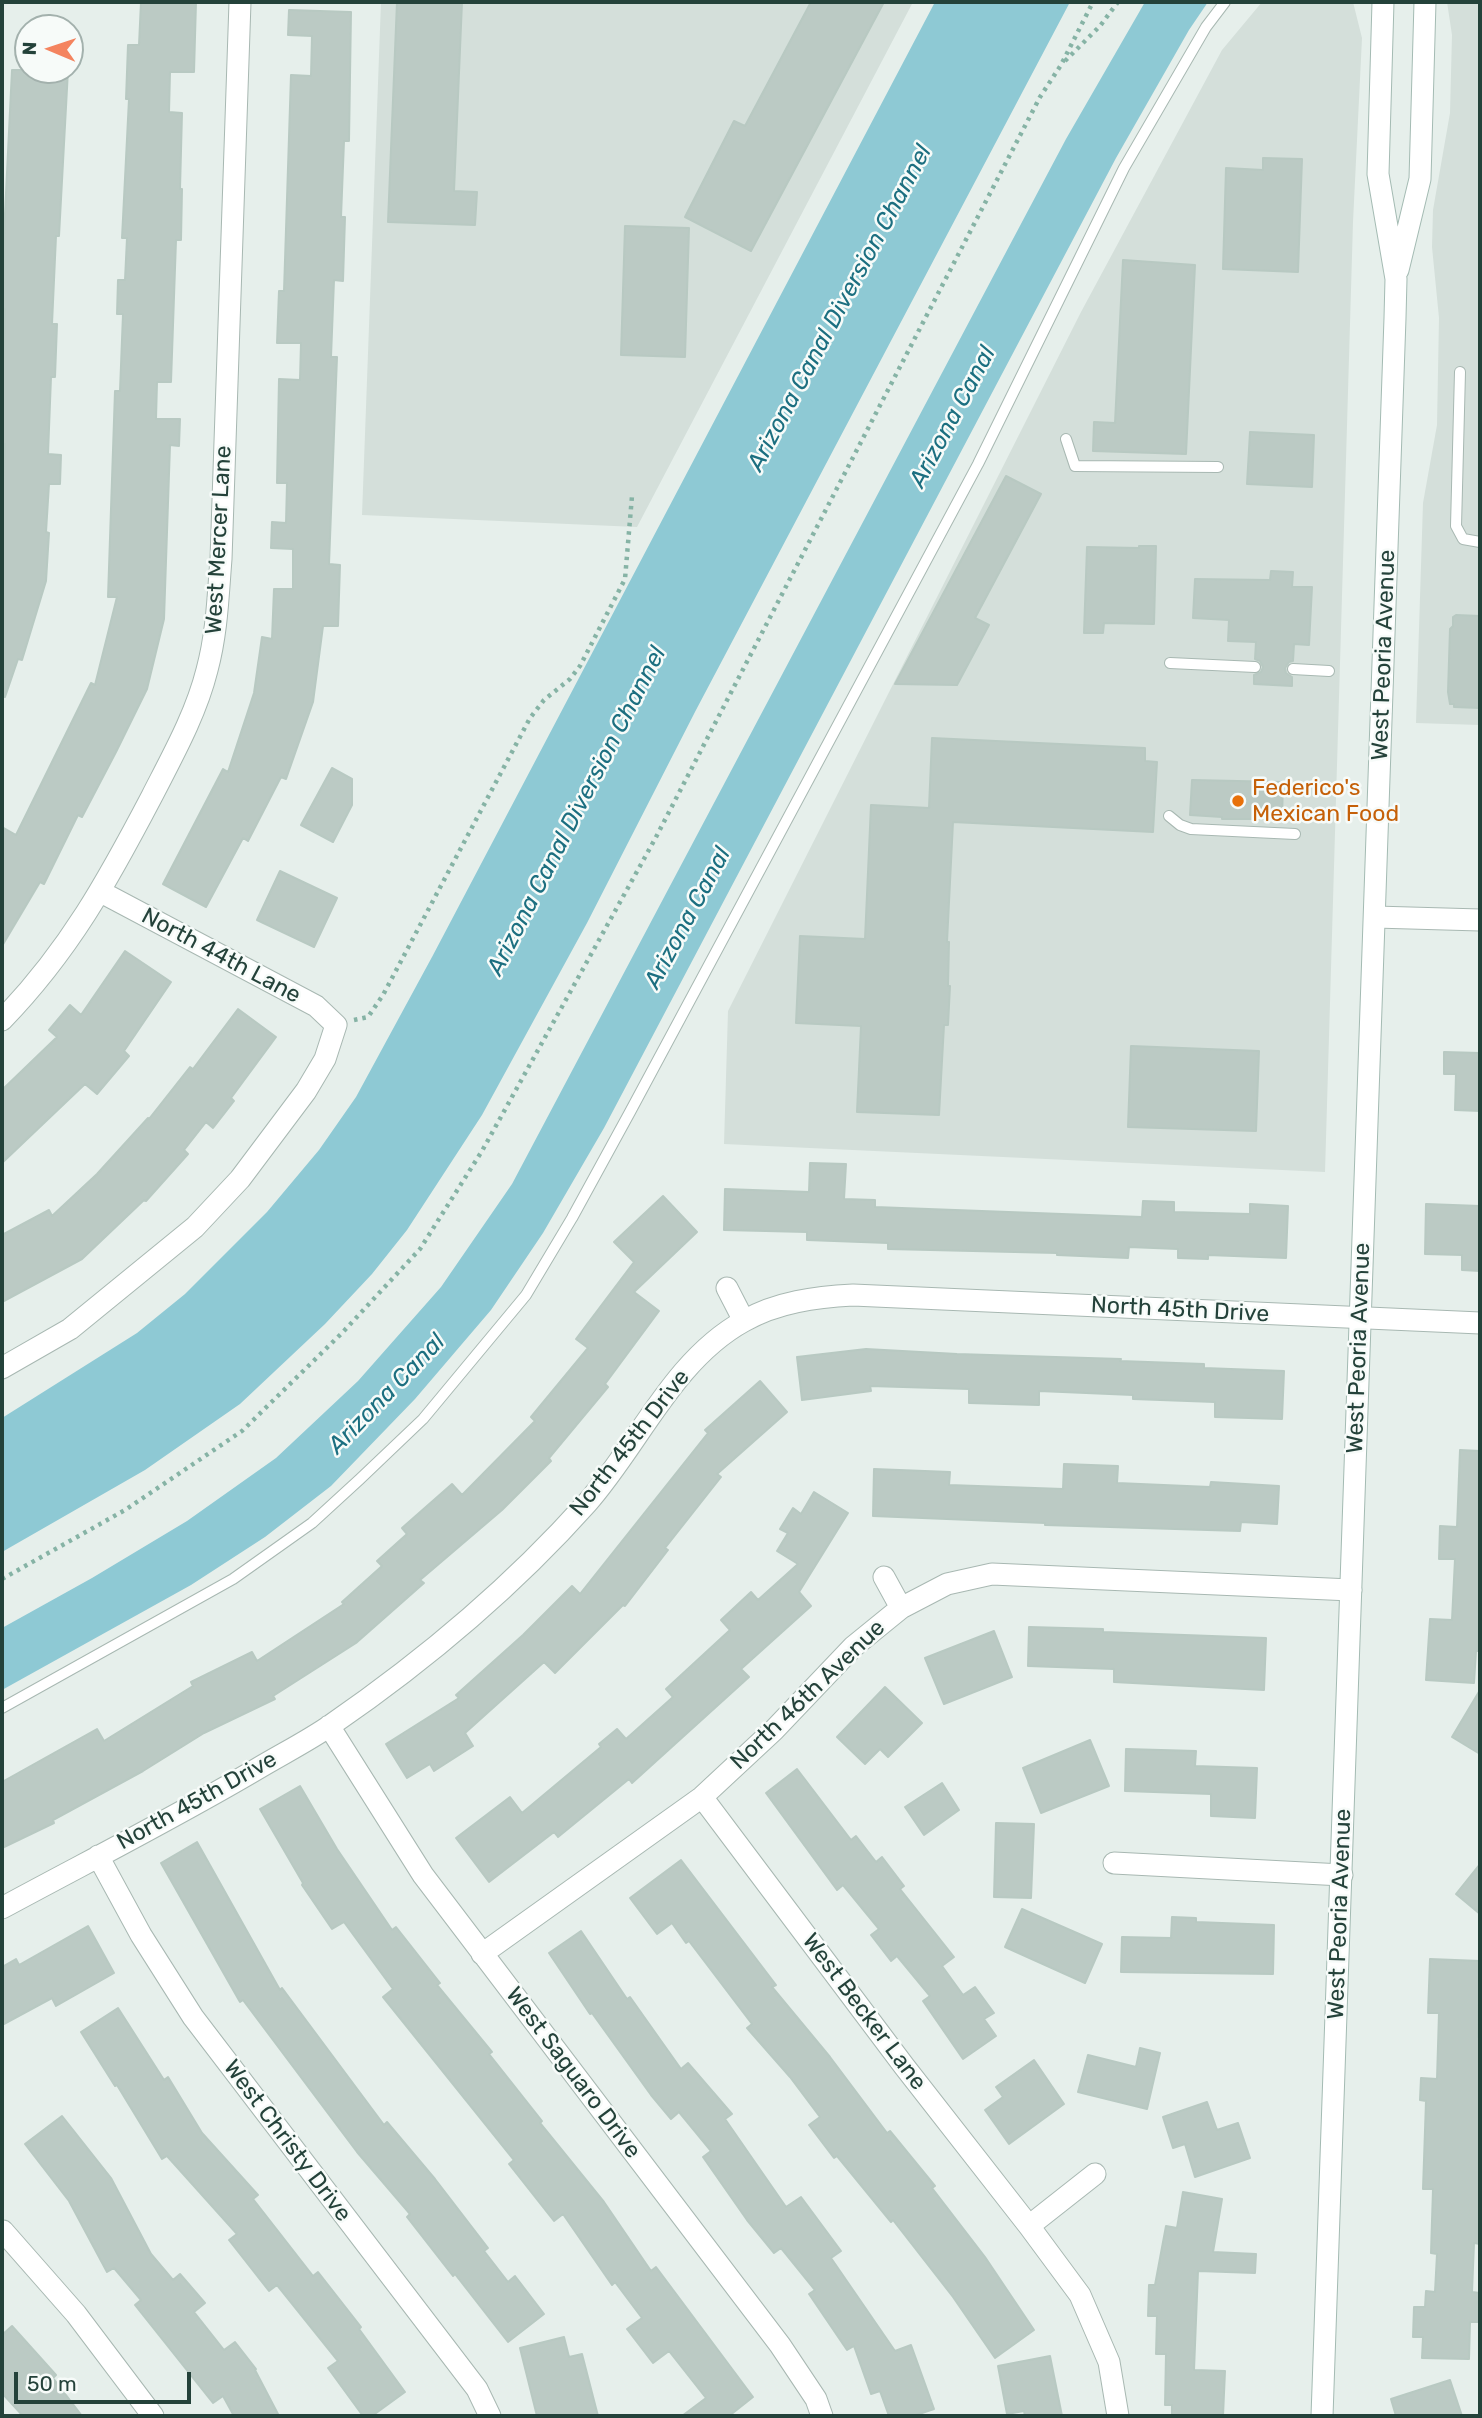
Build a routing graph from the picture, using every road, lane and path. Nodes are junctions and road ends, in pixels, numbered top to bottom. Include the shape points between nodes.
1 (240, 2) edge
2 (1093, 2) edge
3 (1118, 2) edge
4 (1225, 2) edge
5 (1383, 2) edge
6 (1425, 2) edge
7 (1061, 65) junction
8 (1395, 279) junction
9 (1460, 372) dead end
10 (1066, 439) dead end
11 (1218, 467) dead end
12 (632, 496) dead end
13 (1480, 542) edge
14 (1170, 663) dead end
15 (1255, 667) dead end
16 (1293, 669) dead end
17 (1329, 671) dead end
18 (1169, 816) dead end
19 (1295, 834) dead end
20 (101, 892) junction
21 (1375, 917) junction
22 (1480, 920) edge
23 (2, 1020) edge
24 (336, 1025) junction
25 (727, 1287) dead end
26 (1361, 1319) junction
27 (744, 1321) junction
28 (1480, 1323) edge
29 (2, 1368) edge
30 (884, 1577) dead end
31 (2, 1579) edge
32 (1350, 1590) junction
33 (901, 1608) junction
34 (2, 1709) edge
35 (329, 1726) junction
36 (702, 1797) junction
37 (97, 1856) junction
38 (1114, 1863) dead end
39 (1342, 1875) junction
40 (2, 1908) edge
41 (482, 1954) junction
42 (1095, 2174) dead end
43 (1029, 2226) junction
44 (3, 2231) edge
45 (153, 2416) edge
46 (490, 2416) edge
47 (822, 2416) edge
48 (1118, 2416) edge
49 (1322, 2416) edge

1 - 20 street, West Mercer Lane via 215,633 188,724
2 - 7 path
3 - 7 path
4 - 34 lane via 1124,168 939,537 624,1123 526,1295 423,1419 312,1522 233,1579
5 - 8 street, West Peoria Avenue via 1378,174
6 - 8 street, West Peoria Avenue via 1420,179
7 - 31 path via 1033,109 655,839 482,1151 421,1248 242,1431 125,1510
8 - 21 street, West Peoria Avenue
9 - 13 lane via 1456,526 1463,539
10 - 11 lane via 1075,466
12 - 24 path via 625,579 580,666 530,718 368,1017
14 - 15 lane
16 - 17 lane
18 - 19 lane via 1191,829
20 - 23 street, West Mercer Lane via 64,947
20 - 24 street, North 44th Lane via 316,1006
21 - 22 street
21 - 26 street, West Peoria Avenue
24 - 29 street via 325,1059 306,1091 240,1179 195,1227 70,1329
25 - 27 street
26 - 27 street, North 45th Drive via 853,1294 816,1297
26 - 28 street, North 45th Drive
26 - 32 street, West Peoria Avenue
27 - 35 street, North 45th Drive via 687,1368 589,1500 537,1557 459,1627
30 - 33 street
32 - 33 street, North 46th Avenue via 992,1574 947,1584
32 - 39 street, West Peoria Avenue
33 - 36 street, North 46th Avenue via 853,1647
35 - 37 street, North 45th Drive via 217,1793
35 - 41 street, West Saguaro Drive via 423,1875
36 - 41 street, North 46th Avenue
36 - 43 street, West Becker Lane
37 - 40 street, North 45th Drive
37 - 46 street, West Christy Drive via 193,2017 477,2389
38 - 39 street
39 - 49 street, West Peoria Avenue
41 - 47 street, West Saguaro Drive via 780,2345
42 - 43 street
43 - 48 street, West Becker Lane via 1080,2295 1109,2362
44 - 45 street via 76,2314

